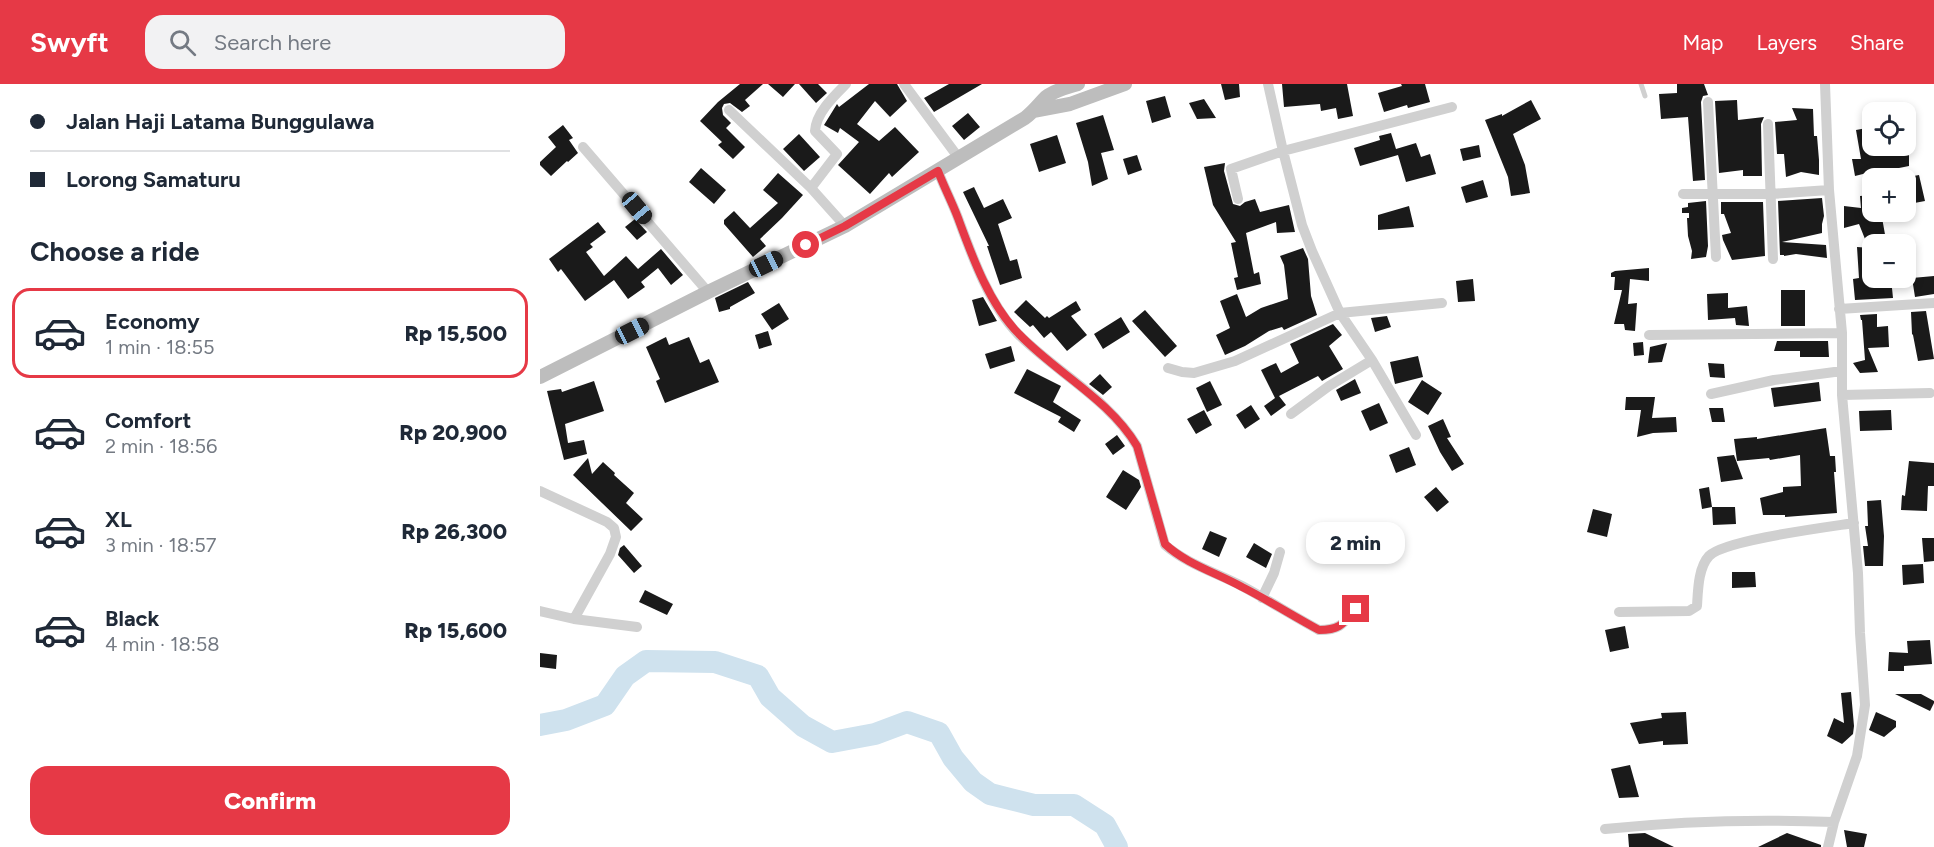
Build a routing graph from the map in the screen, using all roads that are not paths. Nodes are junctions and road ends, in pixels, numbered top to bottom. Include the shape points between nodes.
1 (846, 84) edge
2 (904, 84) edge
3 (1125, 84) edge
4 (1268, 84) edge
5 (1641, 84) edge
6 (1825, 84) edge
7 (1070, 85) edge
8 (1048, 96) edge
9 (1645, 96) dead end
10 (1708, 102) dead end
11 (1070, 104) junction
12 (1452, 107) dead end
13 (729, 110) dead end
14 (1768, 124) dead end
15 (583, 147) dead end
16 (1283, 152) junction
17 (958, 157) junction
18 (938, 171) junction
19 (811, 188) junction
20 (1829, 190) junction
21 (1683, 194) dead end
22 (1771, 194) junction
23 (1713, 195) junction
24 (1238, 199) dead end
25 (845, 226) junction
26 (1716, 257) dead end
27 (1773, 259) dead end
28 (708, 292) junction
29 (1442, 303) dead end
30 (1934, 303) edge
31 (1839, 309) junction
32 (1340, 313) junction
33 (1842, 333) junction
34 (1649, 335) dead end
35 (1372, 360) junction
36 (1168, 368) dead end
37 (1842, 371) junction
38 (540, 377) edge
39 (1930, 393) dead end
40 (1711, 394) dead end
41 (1842, 395) junction
42 (1291, 414) dead end
43 (1416, 435) dead end
44 (540, 491) edge
45 (1854, 523) junction
46 (1280, 552) dead end
47 (1262, 598) junction
48 (1356, 609) dead end
49 (540, 611) edge
50 (1619, 612) dead end
51 (573, 619) junction
52 (637, 627) dead end
53 (1834, 822) junction
54 (1605, 829) dead end
55 (1828, 847) edge

1 - 19 street via 816,122 815,131 837,154
2 - 17 street
3 - 11 main road
4 - 16 street
5 - 9 lane
6 - 20 street
7 - 8 main road
7 - 11 main road
8 - 11 main road
8 - 17 main road via 1034,111
10 - 23 street
12 - 16 street
13 - 19 street
14 - 22 street
15 - 28 street
16 - 24 street via 1232,168
16 - 32 street via 1302,225
17 - 18 main road
18 - 25 main road
18 - 47 street via 965,240 1002,315 1019,335 1131,435 1165,544 1173,552
19 - 25 street
20 - 22 street
20 - 31 street
21 - 23 street
22 - 23 street
22 - 27 street
23 - 26 street
25 - 28 main road
28 - 38 main road
29 - 32 street
30 - 31 street
31 - 33 street
32 - 35 street
32 - 36 street via 1226,364 1194,373
33 - 34 street
33 - 37 street
35 - 42 street
35 - 43 street
37 - 40 street
37 - 41 street
39 - 41 street
41 - 45 street
44 - 51 street via 614,528 616,537 610,554
45 - 50 street via 1752,540 1714,552 1705,562 1697,606 1689,611
45 - 53 street via 1865,705 1857,756
46 - 47 street
47 - 48 street via 1319,630 1342,626
49 - 51 street
51 - 52 street
53 - 54 street via 1665,823
53 - 55 street

